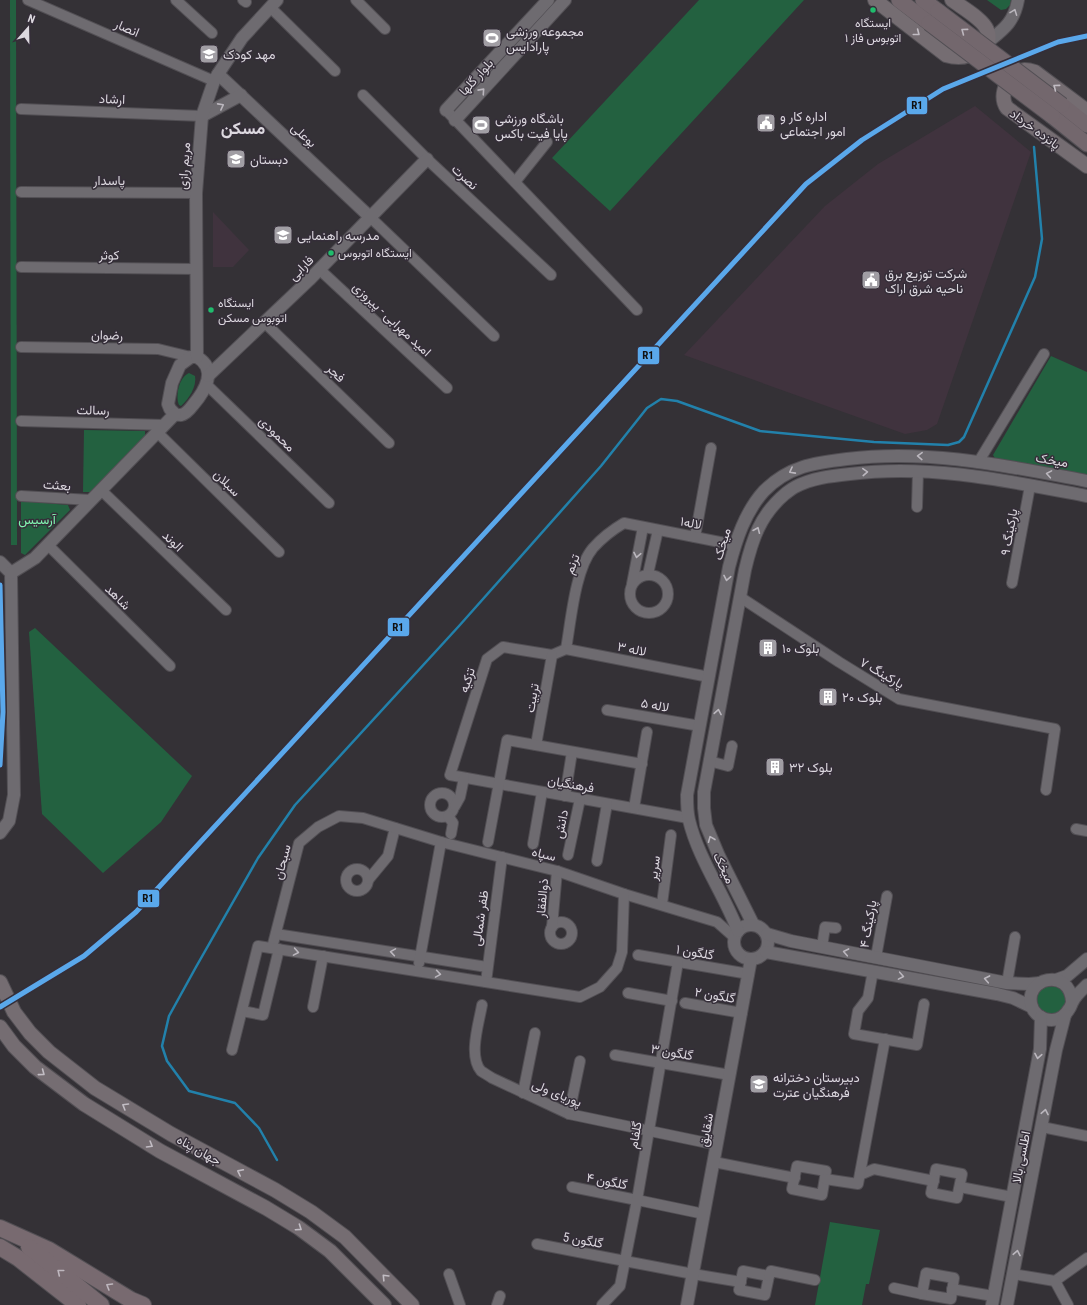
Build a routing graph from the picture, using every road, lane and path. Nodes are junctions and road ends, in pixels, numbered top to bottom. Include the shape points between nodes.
1 (28, 0) edge
2 (176, 0) edge
3 (356, 0) edge
4 (548, 0) edge
5 (565, 0) edge
6 (875, 0) edge
7 (899, 0) edge
8 (923, 0) edge
9 (952, 0) edge
10 (1018, 0) edge
11 (274, 4) edge
12 (934, 17) junction
13 (385, 29) dead end
14 (212, 33) dead end
15 (988, 42) junction
16 (335, 71) dead end
17 (216, 78) junction
18 (241, 95) junction
19 (363, 95) dead end
20 (21, 109) dead end
21 (446, 110) joint
22 (1057, 111) junction
23 (1087, 111) edge
24 (202, 116) junction
25 (456, 120) junction
26 (1087, 125) edge
27 (547, 142) dead end
28 (1087, 144) edge
29 (427, 159) junction
30 (1087, 166) edge
31 (515, 182) junction
32 (21, 192) dead end
33 (196, 193) junction
34 (370, 217) junction
35 (21, 267) dead end
36 (319, 269) junction
37 (196, 270) junction
38 (551, 275) dead end
39 (637, 310) dead end
40 (265, 323) junction
41 (494, 336) dead end
42 (21, 347) dead end
43 (1044, 354) dead end
44 (194, 357) junction
45 (207, 380) junction
46 (447, 388) dead end
47 (175, 414) junction
48 (21, 421) dead end
49 (161, 428) junction
50 (389, 443) dead end
51 (711, 448) dead end
52 (980, 461) junction
53 (918, 471) junction
54 (1087, 481) edge
55 (1030, 486) junction
56 (101, 490) junction
57 (21, 496) dead end
58 (1087, 496) edge
59 (91, 500) junction
60 (329, 503) dead end
61 (917, 507) dead end
62 (643, 527) junction
63 (658, 530) junction
64 (695, 537) junction
65 (735, 545) junction
66 (48, 546) junction
67 (279, 552) dead end
68 (0, 562) edge
69 (11, 573) junction
70 (648, 574) junction
71 (1012, 583) dead end
72 (632, 584) junction
73 (740, 597) junction
74 (226, 610) dead end
75 (566, 649) junction
76 (552, 655) junction
77 (170, 666) dead end
78 (708, 677) junction
79 (607, 710) dead end
80 (700, 726) junction
81 (647, 732) dead end
82 (536, 745) junction
83 (732, 746) dead end
84 (572, 752) junction
85 (710, 761) junction
86 (642, 764) junction
87 (450, 775) joint
88 (464, 778) junction
89 (499, 784) junction
90 (1046, 790) dead end
91 (542, 792) junction
92 (564, 796) junction
93 (580, 799) junction
94 (607, 804) junction
95 (455, 806) junction
96 (634, 808) junction
97 (339, 816) joint
98 (448, 816) junction
99 (688, 818) junction
100 (394, 828) junction
101 (1076, 829) dead end
102 (1087, 831) edge
103 (0, 833) edge
104 (451, 834) dead end
105 (671, 835) dead end
106 (441, 842) junction
107 (488, 842) dead end
108 (533, 844) dead end
109 (568, 855) dead end
110 (502, 857) junction
111 (597, 861) dead end
112 (557, 871) junction
113 (369, 879) dead end
114 (624, 894) junction
115 (887, 896) dead end
116 (662, 904) junction
117 (753, 924) junction
118 (552, 927) dead end
119 (836, 928) dead end
120 (276, 934) junction
121 (736, 934) junction
122 (767, 934) junction
123 (1015, 937) dead end
124 (822, 947) junction
125 (276, 948) junction
126 (766, 952) junction
127 (638, 955) dead end
128 (323, 956) junction
129 (421, 956) junction
130 (876, 958) junction
131 (751, 959) junction
132 (1087, 960) edge
133 (678, 962) junction
134 (487, 967) junction
135 (418, 971) junction
136 (873, 971) junction
137 (748, 974) junction
138 (1056, 980) junction
139 (0, 982) edge
140 (486, 982) junction
141 (1007, 982) junction
142 (1040, 983) junction
143 (1087, 985) edge
144 (628, 993) dead end
145 (672, 1001) junction
146 (685, 1002) dead end
147 (1072, 1002) junction
148 (924, 1004) dead end
149 (482, 1005) dead end
150 (313, 1007) dead end
151 (1032, 1007) junction
152 (242, 1011) junction
153 (742, 1013) junction
154 (1065, 1015) junction
155 (1041, 1017) junction
156 (0, 1027) edge
157 (535, 1033) dead end
158 (885, 1039) junction
159 (232, 1050) dead end
160 (615, 1055) dead end
161 (580, 1061) dead end
162 (661, 1063) junction
163 (724, 1074) dead end
164 (523, 1093) junction
165 (569, 1114) junction
166 (1042, 1127) junction
167 (649, 1131) junction
168 (1087, 1136) edge
169 (717, 1145) junction
170 (714, 1162) junction
171 (860, 1175) junction
172 (795, 1178) junction
173 (825, 1179) junction
174 (934, 1180) junction
175 (572, 1187) dead end
176 (960, 1187) junction
177 (1012, 1197) junction
178 (640, 1200) junction
179 (704, 1214) junction
180 (0, 1228) edge
181 (537, 1244) dead end
182 (0, 1247) edge
183 (1087, 1258) edge
184 (627, 1261) junction
185 (449, 1274) dead end
186 (693, 1274) junction
187 (1013, 1274) junction
188 (769, 1276) junction
189 (815, 1280) dead end
190 (1055, 1281) junction
191 (741, 1282) junction
192 (894, 1288) dead end
193 (952, 1289) junction
194 (922, 1294) junction
195 (992, 1301) edge
196 (78, 1305) edge
197 (101, 1305) edge
198 (142, 1305) edge
199 (384, 1305) edge
200 (412, 1305) edge
201 (460, 1305) edge
202 (602, 1305) edge
203 (687, 1305) edge
204 (1007, 1305) edge
205 (1068, 1305) edge

1 - 17 street, انصار
2 - 14 street
3 - 13 street
4 - 21 street, بلوار گلها
25 -> 5 street, بلوار گلها
6 -> 15 main road via 946,55 962,58 970,56
7 - 12 main road
8 - 12 main road
9 - 15 main road via 987,28
15 -> 10 street via 1006,28
11 - 16 street
11 - 17 street, مریم رازی via 242,38
12 - 22 main road, bridge
17 - 18 street, بوعلی
17 - 24 street, مریم رازی
24 -> 18 street
18 - 34 street, بوعلی
19 - 29 street, نصرت
20 - 24 street, ارشاد
21 - 25 street
22 - 26 main road
22 - 28 main road, پانزده خرداد
23 -> 30 main road, پانزده خرداد via 1035,72 1027,70 1014,75 1003,93 1002,99 1007,108
24 - 33 street, مریم رازی
25 - 31 street
27 - 31 street
29 - 34 street, فارابی
29 - 38 street, نصرت
31 - 39 street
32 - 33 street, پاسدار
33 - 37 street, مریم رازی
34 - 36 street, فارابی
34 - 41 street
35 - 37 street, کوثر
36 - 40 street, فارابی
36 - 46 street, امید مهرابی - پیروزی
37 - 44 street, مریم رازی
40 - 45 street, فارابی
40 - 50 street, فجر
42 - 44 street, رضوان via 158,349
43 - 52 street
44 - 45 street via 206,364
44 - 47 street via 180,365 172,383 168,404
45 - 47 street, فارابی via 198,399 188,411 182,415
45 - 60 street, محمودی
47 - 49 street
48 - 49 street, رسالت
49 - 56 street
49 - 67 street, سبلان
51 - 64 street
54 -> 52 street, میخک
52 -> 65 street, میخک via 900,455 812,463 777,480 765,491 754,504
53 - 55 street, میخک via 973,475
53 - 61 street
73 -> 53 street, میخک via 752,544 760,523 777,502 794,487 815,478 838,475
55 - 58 street, میخک
55 - 71 street, پارکینگ ۹
56 - 59 street
56 - 74 street, الوند
57 - 59 street, بعثت
59 - 66 street
62 - 63 street, لاله۱
62 -> 72 street
62 - 75 street, ترنم via 624,523 592,549 580,573
63 - 64 street, لاله۱
63 - 70 street
64 - 65 street, لاله۱
65 -> 78 street, میخک
66 - 69 street via 28,564
66 - 77 street, شاهد
68 - 69 street
69 - 103 street via 14,795 9,821
70 - 72 street via 636,579
70 - 72 street via 660,578 668,588 667,600 659,610 647,613 635,608 630,596
85 -> 73 street, میخک
73 - 90 street, پارکینگ ۷ via 899,698 1055,729
75 - 76 street
75 - 78 street, لاله ۳
76 - 82 street, تربیت
76 - 87 street, تزکیه via 503,647 487,659
78 - 80 street, میخک
79 - 80 street, لاله ۵
80 - 99 street, میخک via 687,795
81 - 86 street
82 - 84 street
82 - 89 street via 507,740
83 - 85 street via 728,766
84 - 86 street
84 - 92 street
117 -> 85 street, میخک via 706,825 704,792
86 - 96 street
87 - 88 street, فرهنگیان
88 - 89 street, فرهنگیان
88 - 95 street via 460,797
89 - 91 street, فرهنگیان
89 - 107 street
91 - 92 street, فرهنگیان
91 - 108 street
92 - 93 street, فرهنگیان
93 - 94 street, فرهنگیان
93 - 109 street, دانش
94 - 96 street, فرهنگیان
94 - 111 street
95 - 98 street
95 - 98 street via 452,798 446,793 432,798 430,806 434,813 441,817
96 - 99 street, فرهنگیان
97 - 100 street, سپاه via 363,818
97 - 120 street, سبحان via 318,827 299,843
98 - 104 street via 453,823
99 - 121 street, میخک via 694,838 731,914
100 - 106 street, سپاه
100 - 113 street via 388,856
101 - 102 street
105 - 116 street, سریر
106 - 110 street, سپاه
106 - 129 street
110 - 112 street, سپاه
110 - 134 street, ظفر شمالی
112 - 114 street, سپاه
112 - 118 street, ذوالفقار
114 - 116 street, سپاه
114 - 140 street via 622,952 617,968 600,986 580,997
115 - 130 street, پارکینگ ۴
116 - 121 street, سپاه via 717,922
117 - 121 street via 746,925
117 - 122 street
119 - 124 street via 825,926
120 - 125 street, سبحان
129 -> 120 street
121 - 131 street via 736,949 745,958
122 - 124 street
122 - 126 street via 769,943
123 - 141 street
130 -> 124 street
125 -> 128 street
125 - 152 street via 258,946
125 - 152 street, سبحان via 263,1015
126 - 131 street
126 - 136 street
127 - 133 street, گلگون ۱
128 - 135 street
128 - 150 street
129 - 134 street
129 - 135 street
130 - 136 street
141 -> 130 street
131 - 137 street, شقایق
132 - 138 street via 1067,976
133 - 137 street, گلگون ۱
133 - 145 street, گلفام
134 - 140 street, ظفر شمالی
135 -> 140 street
136 -> 151 street via 1013,998
136 - 158 street via 868,998 858,1011 854,1034
137 - 153 street, شقایق
138 - 142 street via 1045,980
138 - 147 street via 1070,990
200 -> 139 main road, جهان پناه via 345,1237 311,1212 171,1134 95,1088 48,1052 14,1012
141 - 142 street
142 - 151 street via 1032,994
143 - 147 street
144 - 145 street
145 - 162 street, گلفام
146 - 153 street, گلگون ۲
147 - 154 street
148 - 158 street via 917,1045
149 - 164 street, پوریای ولی via 474,1050 476,1060 481,1070 492,1078
151 - 155 street
152 - 159 street
153 - 169 street, شقایق
154 - 155 street via 1054,1020
166 -> 154 street, اطلسی بالا
155 -> 177 street, اطلسی بالا via 1040,1049
156 -> 199 main road, جهان پناه via 35,1067 84,1104 160,1151 300,1228 330,1251
157 - 164 street
158 - 171 street
160 - 162 street, گلگون ۳
161 - 165 street
162 - 163 street, گلگون ۳
162 - 167 street, گلفام
164 - 165 street, پوریای ولی
165 - 167 street, پوریای ولی
166 - 168 street
187 -> 166 street, اطلسی بالا
167 - 169 street, پوریای ولی
167 - 178 street, گلفام
169 - 170 street, شقایق
170 - 172 street
170 - 179 street, شقایق
171 - 173 street via 858,1184
171 - 174 street via 874,1169
172 - 173 street via 797,1166 826,1171
172 - 173 street via 792,1189 822,1195
174 - 176 street via 936,1169 962,1174
174 - 176 street via 931,1193 957,1198
175 - 178 street, گلگون ۴
176 - 177 street
177 - 195 street, اطلسی بالا
178 - 179 street, گلگون ۴
178 - 184 street, گلفام
179 - 186 street, شقایق
197 -> 180 highway via 27,1246
198 -> 180 highway via 49,1250
181 - 184 street, گلگون 5
182 - 196 highway
183 - 190 street
184 - 186 street, گلگون 5
184 - 202 street, گلفام via 620,1286
185 - 201 street
186 - 191 street, گلگون 5
186 - 203 street, شقایق
187 - 190 street
187 - 204 street, اطلسی بالا
188 - 189 street via 771,1271
188 - 191 street via 743,1271
188 - 191 street via 765,1295 740,1290
190 - 205 street
192 - 194 street
193 - 194 street via 950,1299
193 - 194 street via 954,1278 926,1273
193 - 195 street

